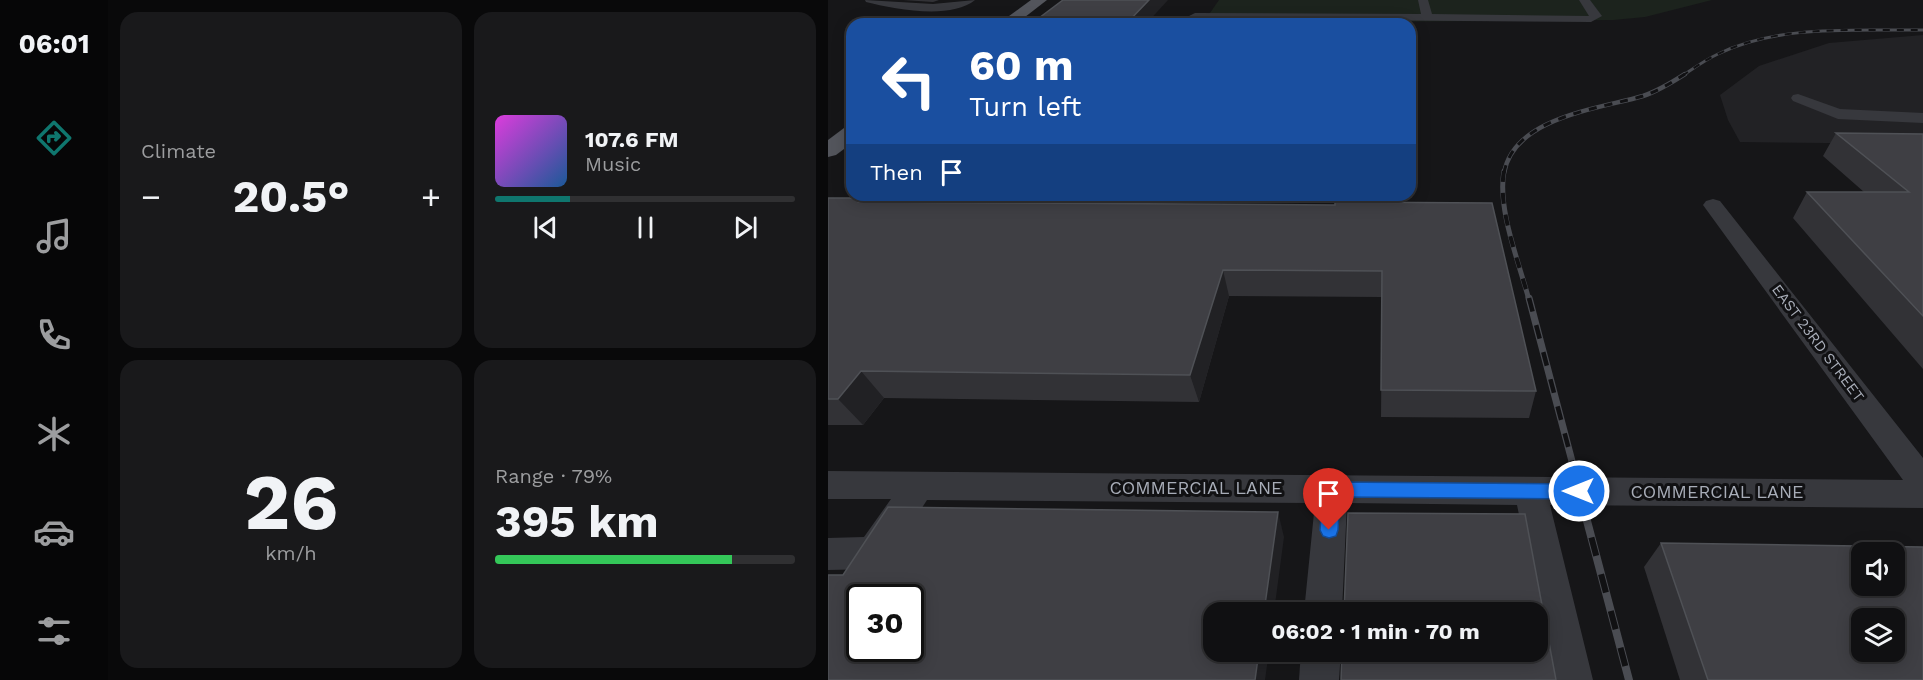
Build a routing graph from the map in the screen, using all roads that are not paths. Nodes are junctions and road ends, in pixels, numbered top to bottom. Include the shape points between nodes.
1 (870, 0) edge
2 (970, 0) edge
3 (1040, 0) edge
4 (1206, 0) edge
5 (1423, 0) edge
6 (1584, 0) edge
7 (1427, 17) junction
8 (1014, 18) edge
9 (1193, 18) edge
10 (1349, 18) edge
11 (1798, 98) dead end
12 (1923, 118) edge
13 (846, 137) edge
14 (828, 150) edge
15 (1713, 205) dead end
16 (1923, 482) edge
17 (828, 485) edge
18 (919, 485) junction
19 (1332, 489) junction
20 (1530, 491) junction
21 (1923, 494) edge
22 (828, 554) edge
23 (1324, 602) edge
24 (1320, 662) edge
25 (1319, 680) edge
26 (1573, 680) edge

1 - 2 street via 928,8
3 - 8 main road
4 - 9 street
5 - 7 street
6 - 7 street via 1596,16 1591,19
7 - 10 street
11 - 12 street via 1839,114
13 - 14 main road
15 - 16 street, EAST 23RD STREET
17 - 18 street, COMMERCIAL LANE
18 - 19 street, COMMERCIAL LANE
18 - 22 street via 873,554
19 - 20 street, COMMERCIAL LANE
19 - 23 street
20 - 21 street, COMMERCIAL LANE
20 - 26 street
24 - 25 street

